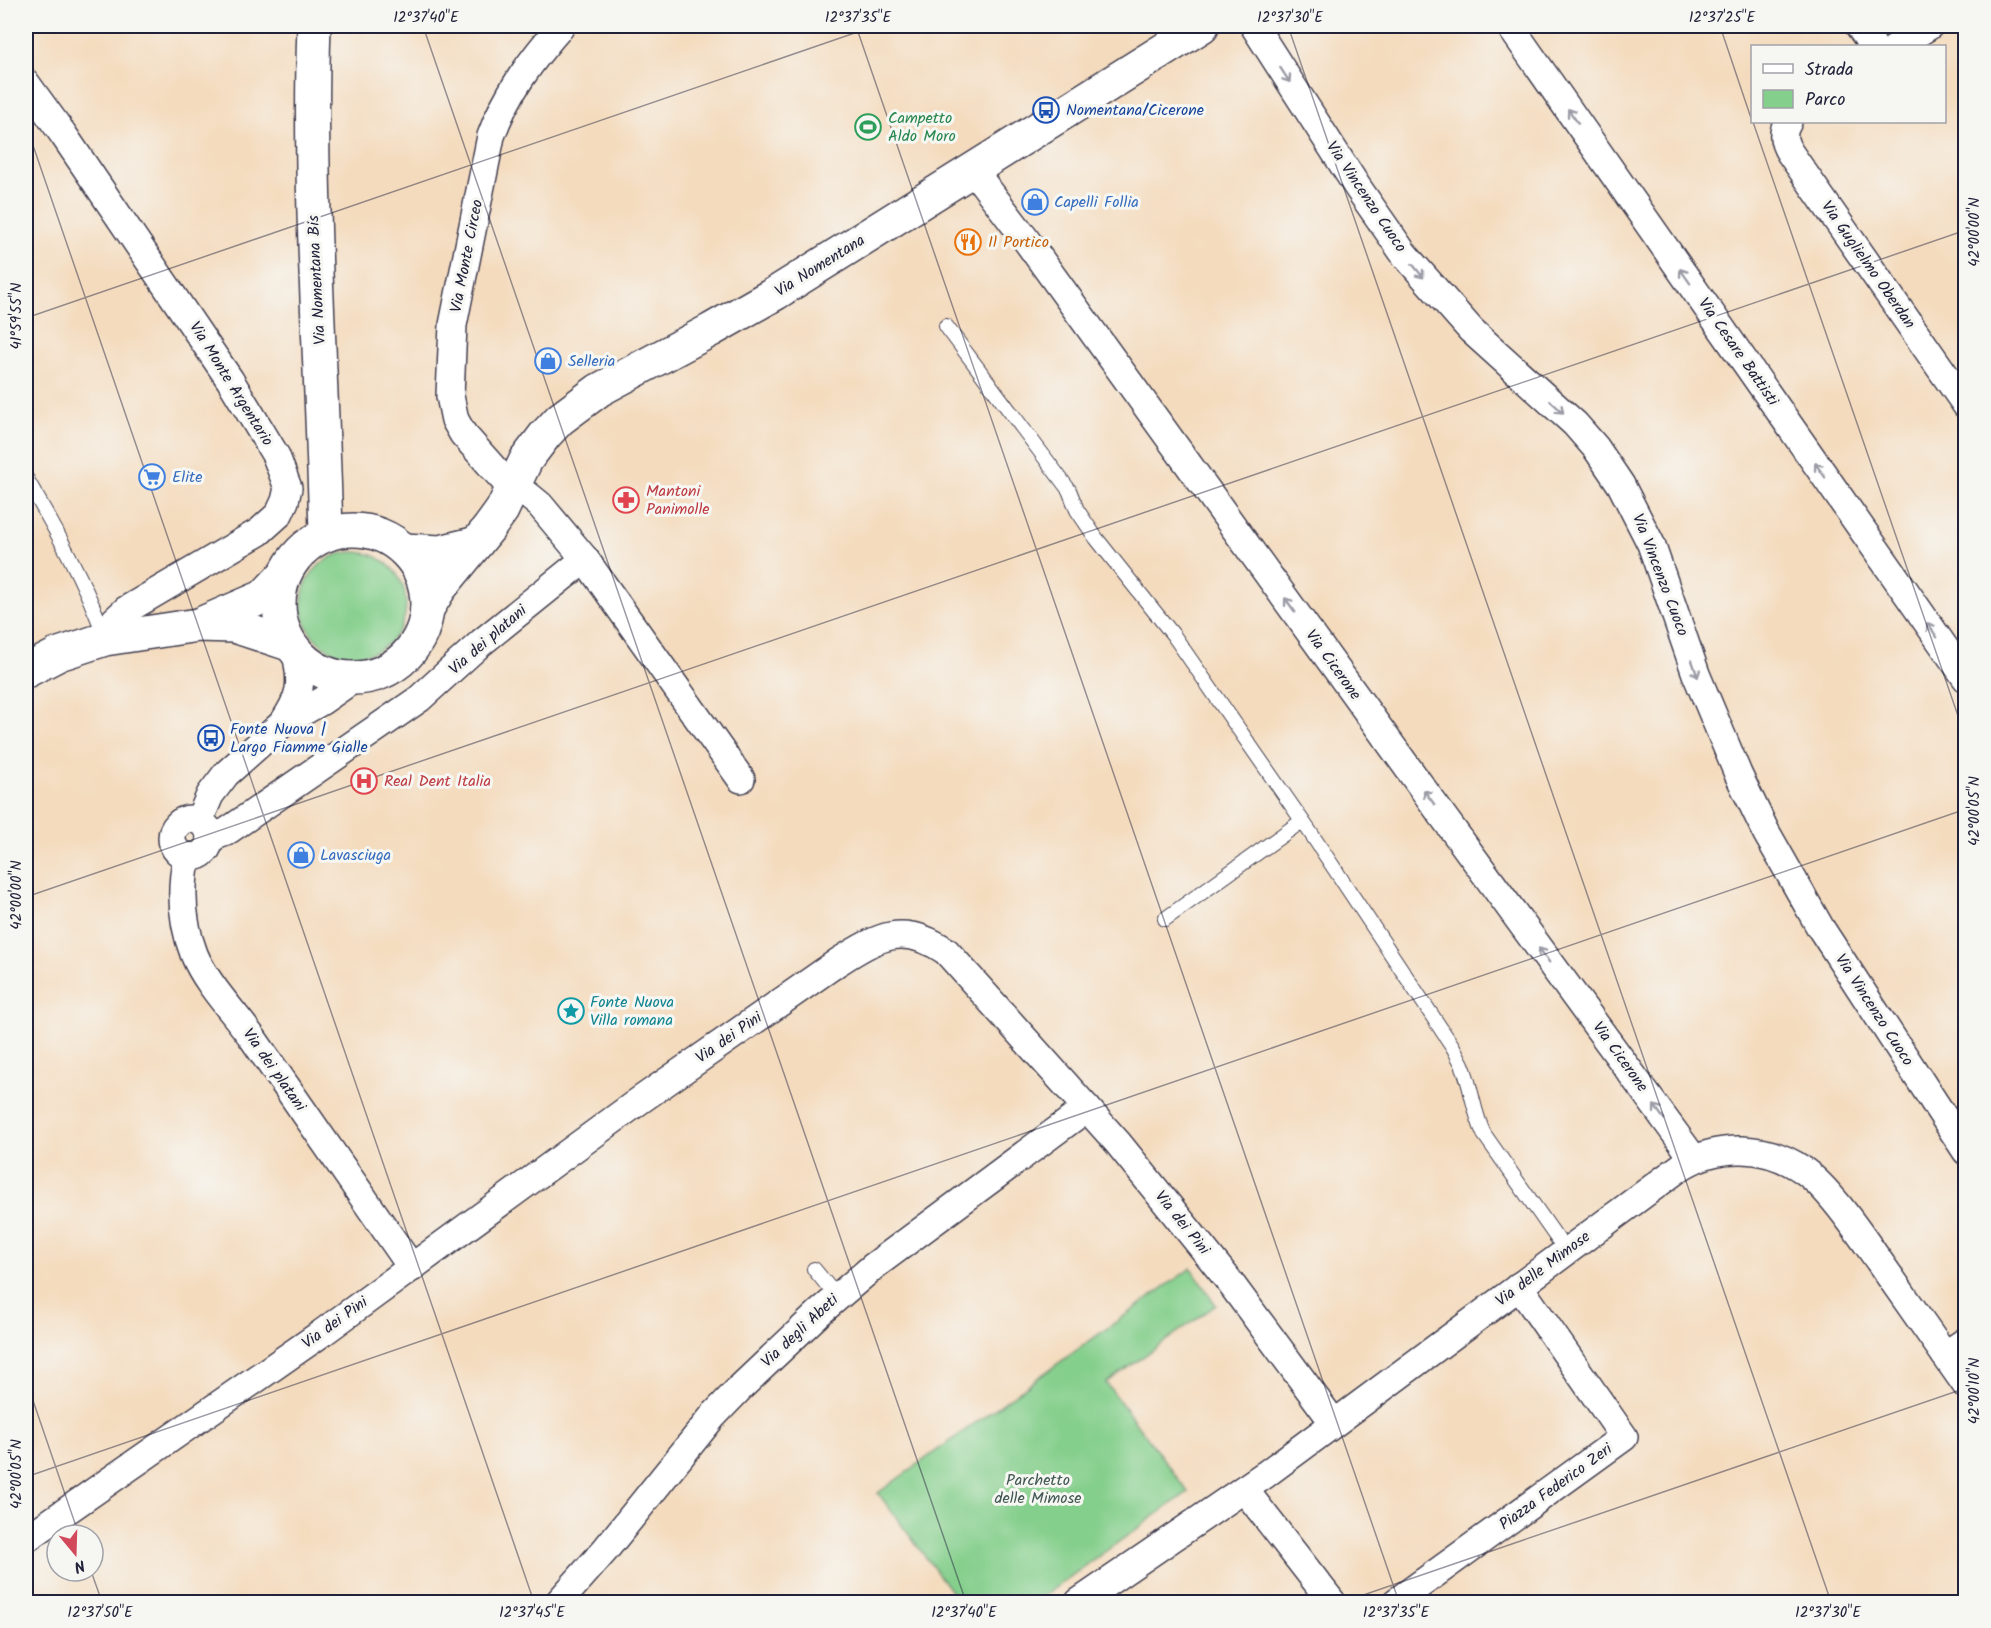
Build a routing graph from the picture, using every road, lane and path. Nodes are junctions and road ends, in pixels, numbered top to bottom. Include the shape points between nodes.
1 (314, 26) edge
2 (561, 26) edge
3 (1202, 26) edge
4 (1254, 26) edge
5 (1510, 26) edge
6 (1859, 26) edge
7 (1929, 26) edge
8 (1872, 45) edge
9 (1899, 45) edge
10 (26, 83) edge
11 (1788, 123) edge
12 (973, 170) junction
13 (946, 327) dead end
14 (1965, 405) edge
15 (26, 478) edge
16 (511, 488) junction
17 (326, 535) junction
18 (477, 543) junction
19 (404, 550) junction
20 (585, 559) junction
21 (283, 576) junction
22 (428, 609) junction
23 (198, 625) junction
24 (105, 639) junction
25 (293, 648) junction
26 (26, 671) edge
27 (355, 678) junction
28 (1965, 678) edge
29 (283, 723) junction
30 (741, 779) dead end
31 (1302, 821) junction
32 (204, 829) junction
33 (1165, 919) dead end
34 (1087, 1108) junction
35 (1965, 1151) edge
36 (1694, 1159) junction
37 (1566, 1251) junction
38 (412, 1268) junction
39 (814, 1269) dead end
40 (1519, 1286) junction
41 (837, 1297) junction
42 (1955, 1348) edge
43 (1965, 1385) edge
44 (1334, 1423) junction
45 (1244, 1489) junction
46 (26, 1539) edge
47 (559, 1602) edge
48 (1078, 1602) edge
49 (1332, 1602) edge
50 (1396, 1602) edge

1 - 17 main road, Via Nomentana Bis via 314,212
2 - 16 street, Via Monte Circeo via 523,74 496,123 453,325 453,413 463,434
3 - 12 main road, Via Nomentana
4 -> 35 street, Via Vincenzo Cuoco via 1404,254 1471,330 1575,424 1621,485 1651,544 1704,694 1767,831 1820,927
28 -> 5 street, Via Cesare Battisti
6 - 8 street
7 - 9 street
10 - 24 street, Via Monte Argentario via 230,380 276,456 288,488 283,507 270,523 240,545 126,610
11 - 14 street, Via Guglielmo Oberdan via 1783,134 1790,153
12 - 16 main road, Via Nomentana via 752,308 581,402 538,443
36 -> 12 street, Via Cicerone
13 - 31 lane via 1070,490 1077,510 1096,538 1174,636
15 - 24 lane via 79,573
16 - 18 main road, Via Nomentana via 498,516
16 - 20 street via 540,505
17 - 19 main road via 346,530 367,531
17 - 21 main road via 294,558
18 - 19 main road via 440,552
18 - 22 main road, Via Nomentana
19 - 22 main road via 426,587
20 - 30 street
20 - 32 street, Via dei platani via 495,630 409,707 226,832
21 - 23 main road via 263,597
21 - 25 main road via 278,599 280,622
22 - 27 main road via 416,643 405,657 390,668
23 - 24 main road
23 - 25 main road via 234,626
24 - 26 main road via 59,654
25 - 27 main road via 313,668 333,676
25 - 29 street via 300,670 300,689
27 - 29 street
29 - 32 street via 220,781 206,803
31 - 33 lane
31 - 37 lane via 1453,1047 1469,1080 1484,1134
32 - 38 street, Via dei platani via 188,819 174,829 172,840 177,851 187,856 183,902 198,963
34 - 38 street, Via dei Pini via 946,951 923,937 889,936 838,962 639,1101
34 - 41 street, Via degli Abeti
34 - 44 street, Via dei Pini via 1226,1277
36 - 37 street, Via delle Mimose
36 - 42 street, Via delle Mimose via 1716,1152 1747,1150 1775,1155 1804,1171 1851,1221
37 - 40 street, Via delle Mimose
38 - 46 street, Via dei Pini
39 - 41 lane
40 - 44 street, Via delle Mimose
40 - 50 street, Piazza Federico Zeri via 1624,1437
41 - 47 street, Via degli Abeti via 713,1416
42 - 43 street, Via delle Mimose
44 - 45 street, Via delle Mimose
45 - 48 street, Via delle Mimose
45 - 49 street

